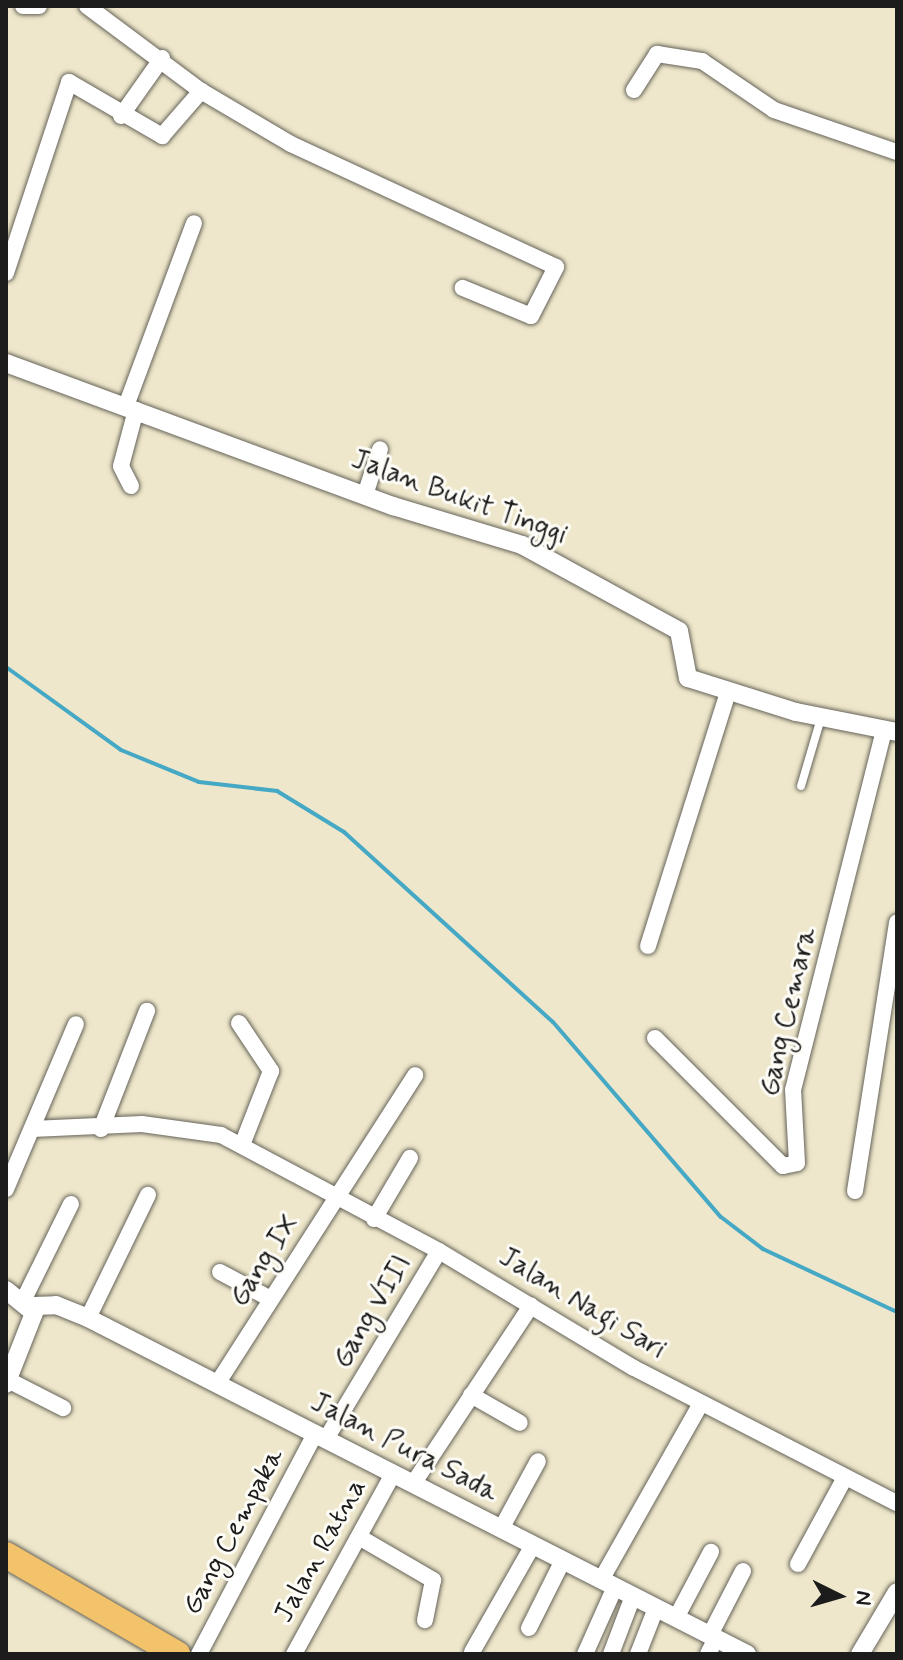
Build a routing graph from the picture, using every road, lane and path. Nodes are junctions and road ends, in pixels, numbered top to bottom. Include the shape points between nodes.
1 (23, 6) edge
2 (39, 6) edge
3 (87, 6) edge
4 (162, 58) junction
5 (634, 90) dead end
6 (201, 91) junction
7 (121, 116) junction
8 (897, 152) edge
9 (194, 223) dead end
10 (6, 273) edge
11 (463, 288) dead end
12 (6, 363) edge
13 (131, 408) junction
14 (380, 449) dead end
15 (131, 486) dead end
16 (365, 495) junction
17 (728, 693) junction
18 (821, 718) junction
19 (891, 731) edge
20 (801, 786) dead end
21 (897, 922) edge
22 (648, 946) dead end
23 (147, 1011) dead end
24 (239, 1023) dead end
25 (76, 1024) dead end
26 (655, 1038) dead end
27 (415, 1075) dead end
28 (32, 1129) junction
29 (101, 1129) junction
30 (242, 1145) junction
31 (410, 1158) dead end
32 (6, 1189) edge
33 (855, 1191) dead end
34 (148, 1195) dead end
35 (337, 1199) junction
36 (71, 1204) dead end
37 (374, 1219) junction
38 (439, 1251) junction
39 (220, 1272) dead end
40 (6, 1290) edge
41 (269, 1298) junction
42 (28, 1302) junction
43 (531, 1306) junction
44 (88, 1318) junction
45 (260, 1324) dead end
46 (219, 1379) junction
47 (7, 1382) edge
48 (471, 1395) junction
49 (701, 1403) junction
50 (63, 1408) dead end
51 (520, 1423) dead end
52 (320, 1436) junction
53 (314, 1454) dead end
54 (538, 1461) dead end
55 (393, 1474) junction
56 (843, 1481) junction
57 (413, 1484) junction
58 (293, 1492) dead end
59 (897, 1503) edge
60 (501, 1529) junction
61 (359, 1537) junction
62 (533, 1545) junction
63 (711, 1552) dead end
64 (6, 1555) edge
65 (563, 1560) junction
66 (798, 1564) dead end
67 (743, 1571) dead end
68 (608, 1583) junction
69 (897, 1592) edge
70 (633, 1596) junction
71 (656, 1608) junction
72 (676, 1618) junction
73 (425, 1620) dead end
74 (529, 1628) dead end
75 (711, 1642) edge
76 (148, 1647) edge
77 (472, 1652) dead end
78 (177, 1654) edge
79 (199, 1654) edge
80 (294, 1654) edge
81 (585, 1654) edge
82 (611, 1654) edge
83 (638, 1654) edge
84 (747, 1654) edge
85 (860, 1654) edge

1 - 2 street
3 - 4 street
4 - 6 street
4 - 7 street
5 - 8 street via 652,56 692,59 793,119
6 - 7 street via 167,136
6 - 11 street via 291,144 556,267 533,316
7 - 10 street via 73,83 64,85
9 - 13 street
12 - 13 street, Jalan Bukit Tinggi
13 - 15 street via 121,466
13 - 16 street, Jalan Bukit Tinggi
14 - 16 street
16 - 17 street, Jalan Bukit Tinggi via 522,545 655,613 679,631 684,674
17 - 18 street, Jalan Bukit Tinggi
17 - 22 street
18 - 19 street, Jalan Bukit Tinggi
18 - 20 lane
19 - 26 street, Gang Cemara via 793,1090 797,1163 783,1166
21 - 33 street
23 - 29 street
24 - 30 street via 271,1071
25 - 28 street
27 - 35 street, Gang IX
28 - 29 street, Jalan Nagi Sari
28 - 32 street
29 - 30 street, Jalan Nagi Sari via 167,1125
30 - 35 street, Jalan Nagi Sari
31 - 37 street
34 - 44 street
35 - 37 street, Jalan Nagi Sari
35 - 41 street, Gang IX
36 - 42 street
37 - 38 street, Jalan Nagi Sari
38 - 43 street, Jalan Nagi Sari
38 - 52 street, Gang VIII
39 - 41 street
40 - 42 street, Jalan Pura Sada
41 - 46 street, Gang IX
42 - 44 street, Jalan Pura Sada via 56,1305
42 - 47 street
43 - 48 street
43 - 49 street, Jalan Nagi Sari
44 - 46 street, Jalan Pura Sada
45 - 46 street, Gang IX
46 - 52 street, Jalan Pura Sada
47 - 50 street
48 - 51 street
48 - 57 street
49 - 56 street, Jalan Nagi Sari
49 - 68 street
52 - 55 street, Jalan Pura Sada
52 - 79 street, Gang Cempaka
53 - 58 street, Gang Cempaka
54 - 60 street
55 - 57 street, Jalan Pura Sada
55 - 61 street, Jalan Ratna
56 - 59 street, Jalan Nagi Sari
56 - 66 street
57 - 60 street, Jalan Pura Sada
60 - 62 street, Jalan Pura Sada
61 - 73 street via 433,1580
61 - 80 street, Jalan Ratna
62 - 65 street, Jalan Pura Sada
62 - 77 street
63 - 72 street
64 - 76 highway
65 - 68 street, Jalan Pura Sada
65 - 74 street
67 - 75 street
68 - 70 street, Jalan Pura Sada
68 - 81 street
69 - 85 street
70 - 71 street, Jalan Pura Sada
70 - 82 street
71 - 72 street, Jalan Pura Sada
71 - 83 street
72 - 75 street, Jalan Pura Sada
75 - 84 street, Jalan Pura Sada
76 - 78 highway

